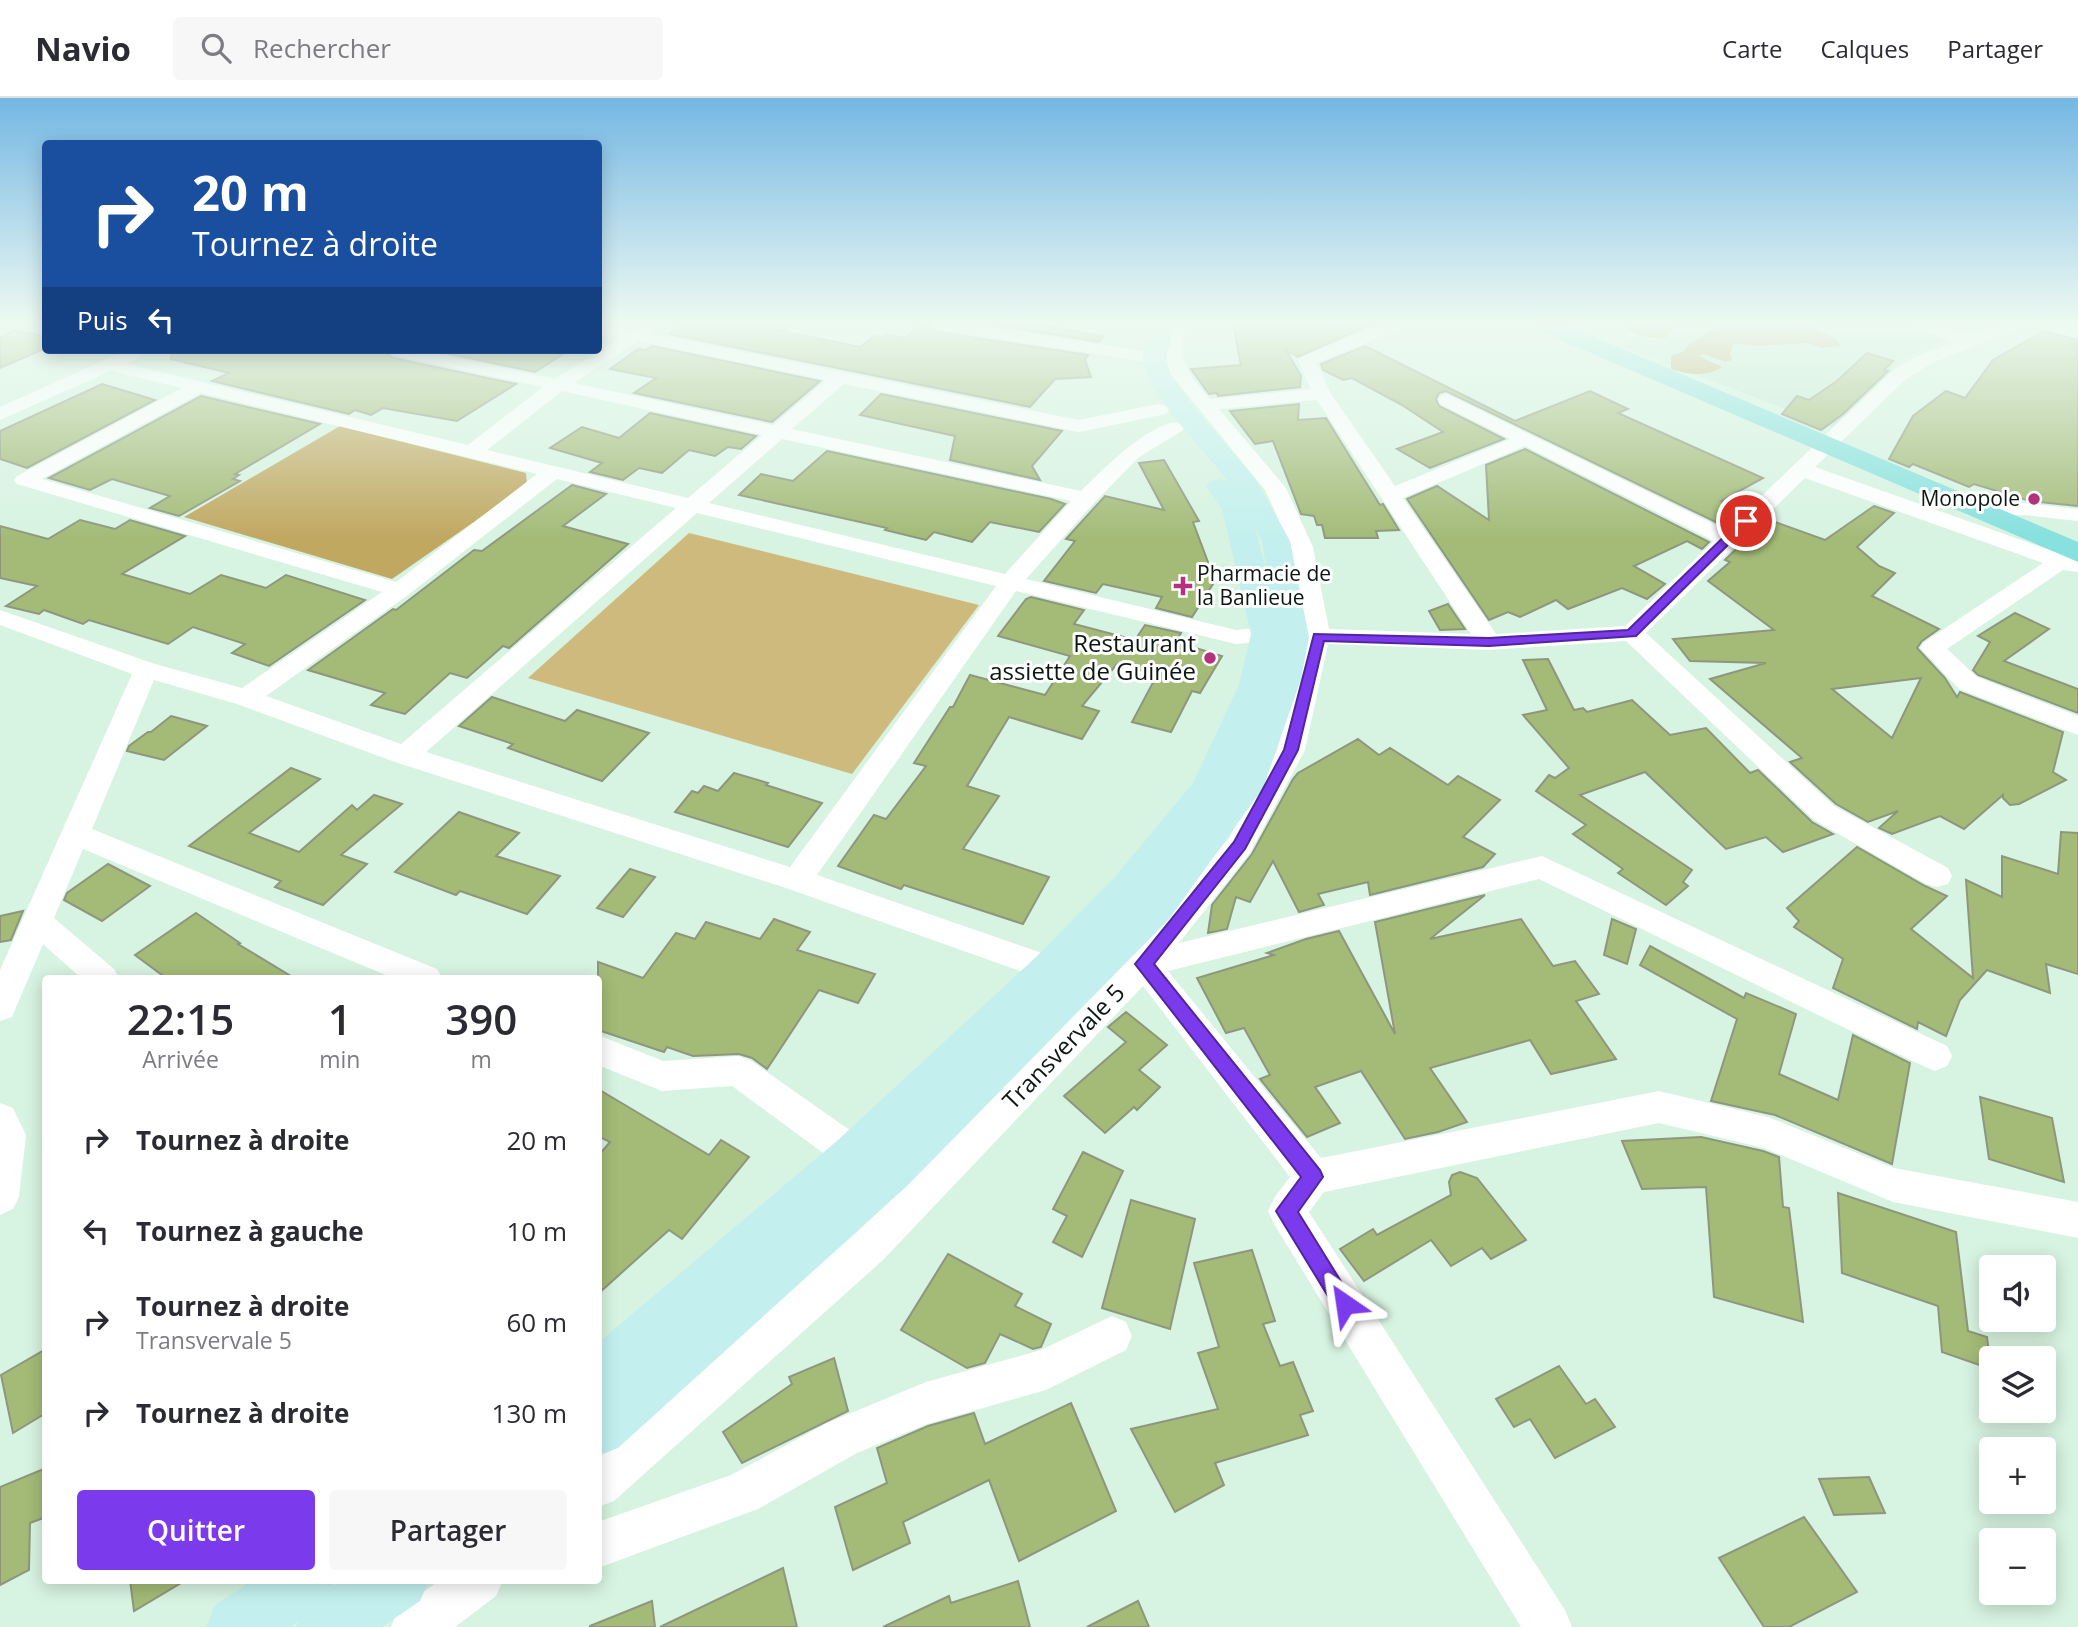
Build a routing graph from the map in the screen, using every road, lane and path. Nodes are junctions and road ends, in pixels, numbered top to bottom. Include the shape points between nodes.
1 (42, 395) edge
2 (182, 395) edge
3 (239, 395) edge
4 (545, 395) edge
5 (601, 395) edge
6 (820, 395) edge
7 (934, 395) edge
8 (1172, 395) edge
9 (1173, 395) edge
10 (1179, 395) edge
11 (1312, 395) edge
12 (1323, 395) edge
13 (1708, 395) edge
14 (1877, 395) edge
15 (1447, 400) dead end
16 (0, 414) edge
17 (1180, 414) junction
18 (776, 433) junction
19 (1526, 439) junction
20 (1824, 445) junction
21 (472, 452) junction
22 (1800, 469) junction
23 (553, 472) junction
24 (1390, 496) junction
25 (1086, 498) junction
26 (693, 506) junction
27 (1975, 510) junction
28 (2078, 515) edge
29 (1728, 539) junction
30 (2072, 560) edge
31 (1010, 582) junction
32 (400, 590) junction
33 (0, 617) edge
34 (1632, 633) junction
35 (1293, 636) junction
36 (1489, 642) junction
37 (146, 670) junction
38 (246, 698) junction
39 (2078, 726) edge
40 (405, 755) junction
41 (75, 834) junction
42 (1937, 876) dead end
43 (797, 880) junction
44 (37, 921) junction
45 (1144, 964) junction
46 (1052, 969) junction
47 (100, 975) edge
48 (419, 975) edge
49 (0, 1007) edge
50 (602, 1051) edge
51 (1935, 1056) dead end
52 (0, 1119) edge
53 (855, 1155) junction
54 (1313, 1177) junction
55 (0, 1197) edge
56 (2078, 1220) edge
57 (1112, 1336) dead end
58 (602, 1376) edge
59 (602, 1424) edge
60 (602, 1481) edge
61 (602, 1544) edge
62 (300, 1584) edge
63 (393, 1584) edge
64 (474, 1584) edge
65 (237, 1627) edge
66 (327, 1627) edge
67 (415, 1627) edge
68 (1548, 1627) edge

1 - 16 street
2 - 32 street via 23,480
3 - 21 street
4 - 21 street
5 - 18 street
6 - 18 street
7 - 17 street via 1079,426
8 - 17 main road, Transvervale 5
9 - 35 main road, Transvervale 5 via 1248,487 1276,541
10 - 17 street, Transvervale 5
11 - 17 street
12 - 24 street
13 - 20 main road
14 - 20 street
15 - 19 street
17 - 25 street
17 - 35 main road, Transvervale 5 via 1236,509
17 - 35 street, Transvervale 5 via 1275,488 1302,547
18 - 25 street
18 - 26 street
19 - 24 street
19 - 29 street
20 - 22 street
20 - 27 main road
21 - 23 street
22 - 29 street
22 - 30 street
23 - 26 street
23 - 32 street
24 - 36 street
25 - 31 street
26 - 31 street
26 - 40 street
27 - 28 street
27 - 30 main road
29 - 34 street
30 - 39 street via 1932,648 1968,683
31 - 35 street via 1236,637
31 - 43 street
32 - 38 street
33 - 37 street
34 - 36 street
34 - 42 street via 1824,813
35 - 36 street
35 - 45 street, Transvervale 5 via 1291,750 1240,845
35 - 46 main road, Transvervale 5 via 1256,685 1208,789 1128,889
35 - 59 main road, Transvervale 5 via 1285,679 1245,788 1155,908 890,1170
37 - 38 street
37 - 41 street
38 - 40 street
40 - 43 street
41 - 44 street
41 - 48 street
43 - 46 street
44 - 47 street
44 - 49 street
45 - 51 street via 1542,867
45 - 54 street
45 - 60 street, Transvervale 5 via 869,1247
46 - 53 main road, Transvervale 5
50 - 53 street via 662,1076 738,1071
52 - 55 street via 8,1135
53 - 58 main road, Transvervale 5
54 - 56 street via 1659,1107 1768,1133 1892,1185
54 - 68 street via 1287,1211
57 - 61 street via 1046,1369 926,1404 842,1438 742,1493
62 - 65 main road
63 - 66 main road
64 - 67 street

